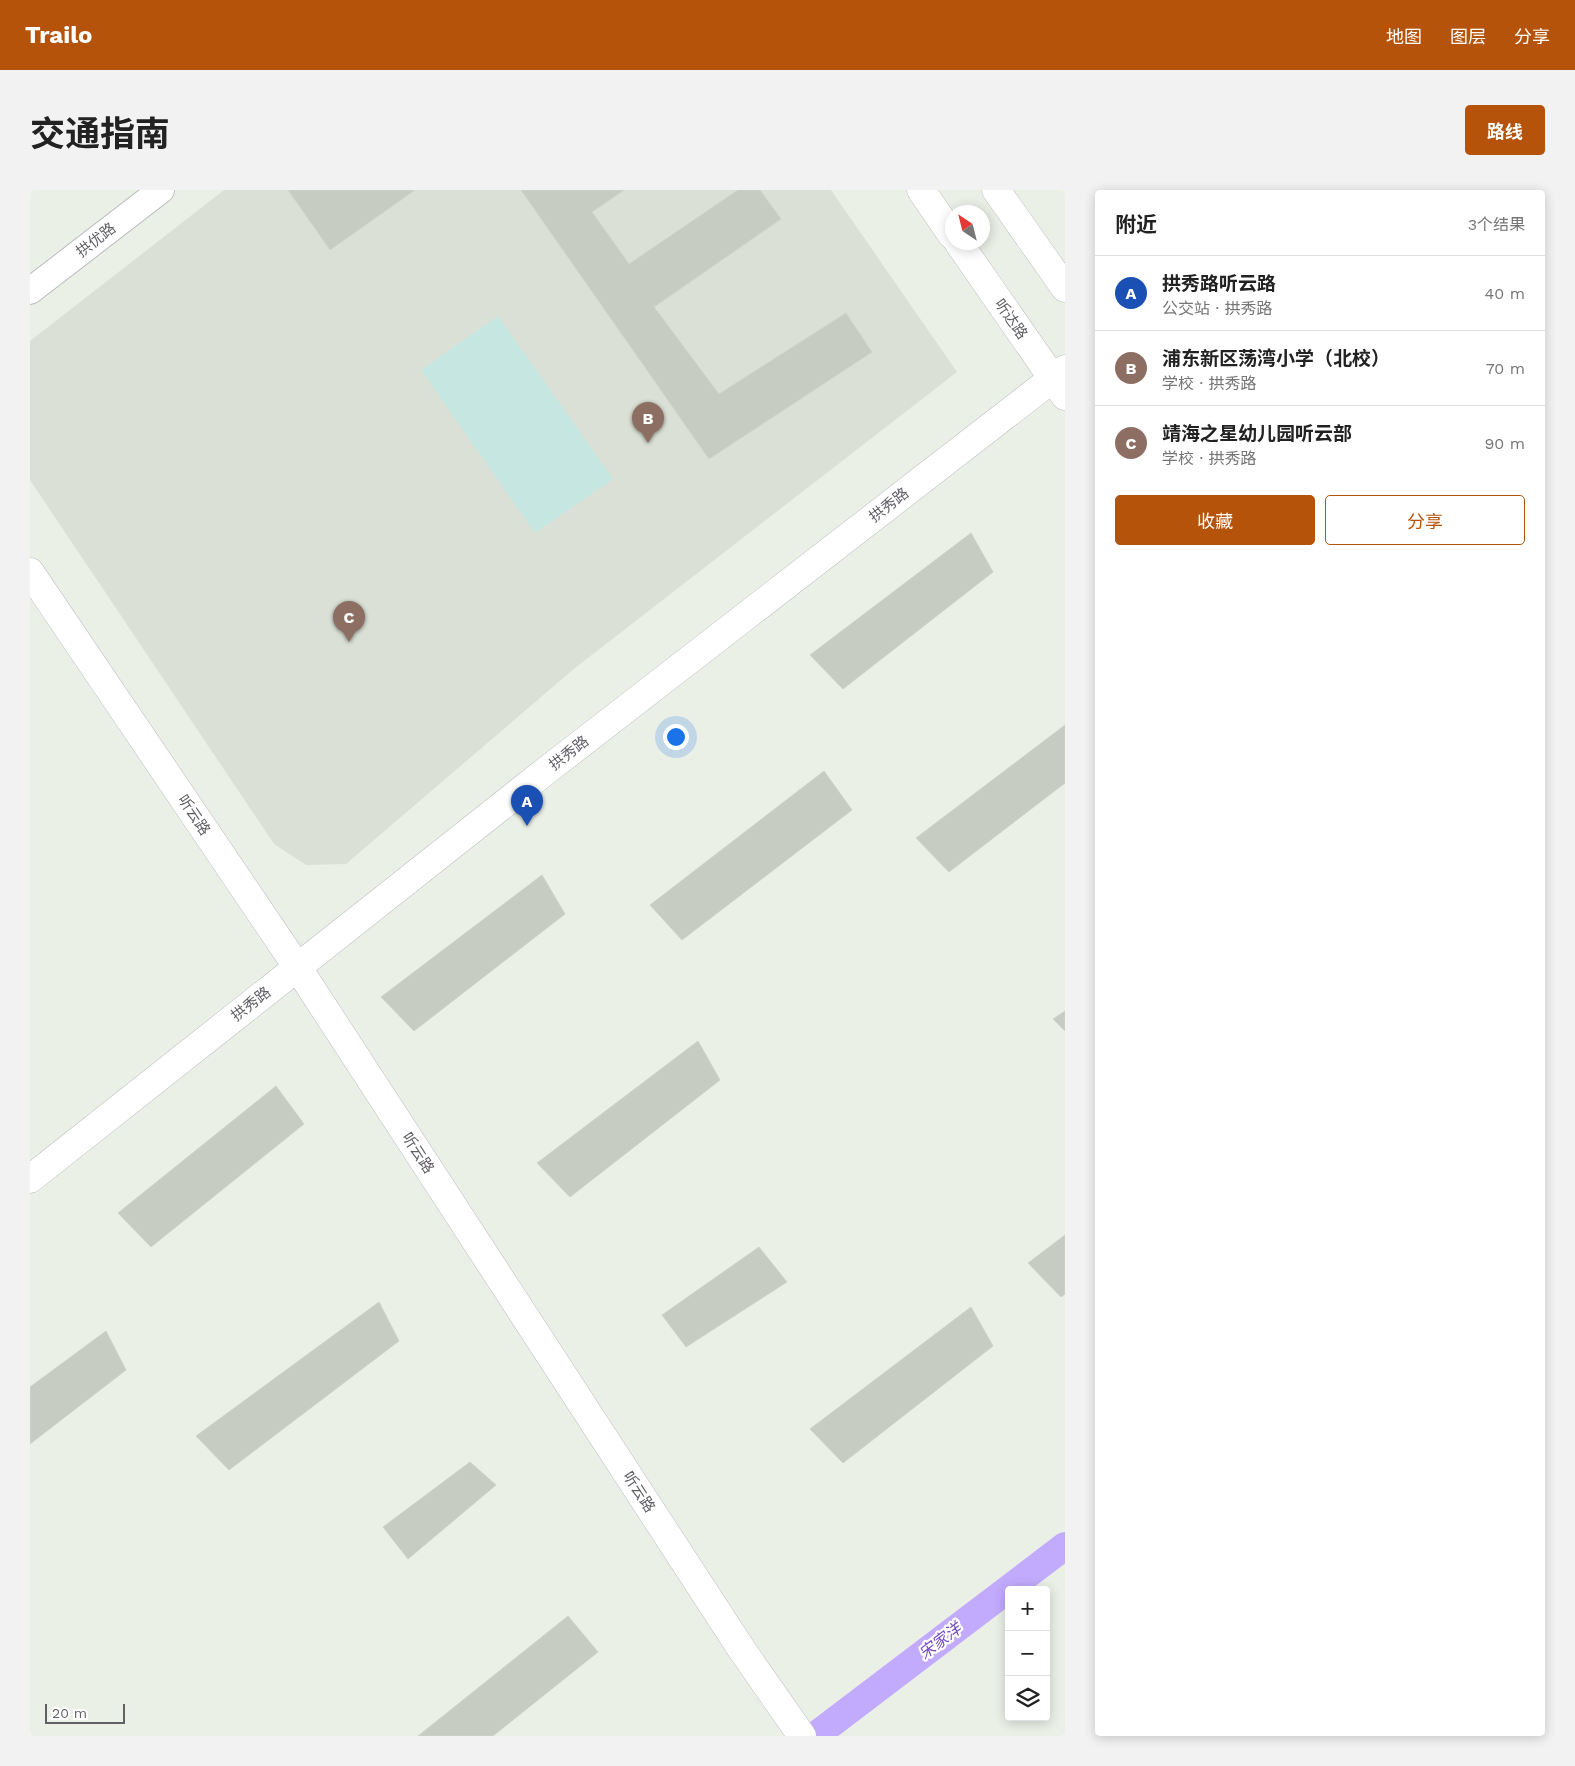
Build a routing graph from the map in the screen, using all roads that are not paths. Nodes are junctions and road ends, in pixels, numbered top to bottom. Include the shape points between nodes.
1 (161, 190) edge
2 (921, 190) edge
3 (996, 190) edge
4 (945, 225) edge
5 (964, 250) edge
6 (1065, 288) edge
7 (30, 291) edge
8 (1061, 381) edge
9 (30, 572) edge
10 (298, 968) junction
11 (30, 1179) edge
12 (802, 1736) edge

1 - 7 street, 拱优路
2 - 4 street
3 - 6 street
5 - 8 street, 听达路
8 - 10 street, 拱秀路 via 547,770
9 - 10 street, 听云路
10 - 11 street, 拱秀路
10 - 12 street, 听云路 via 742,1650

